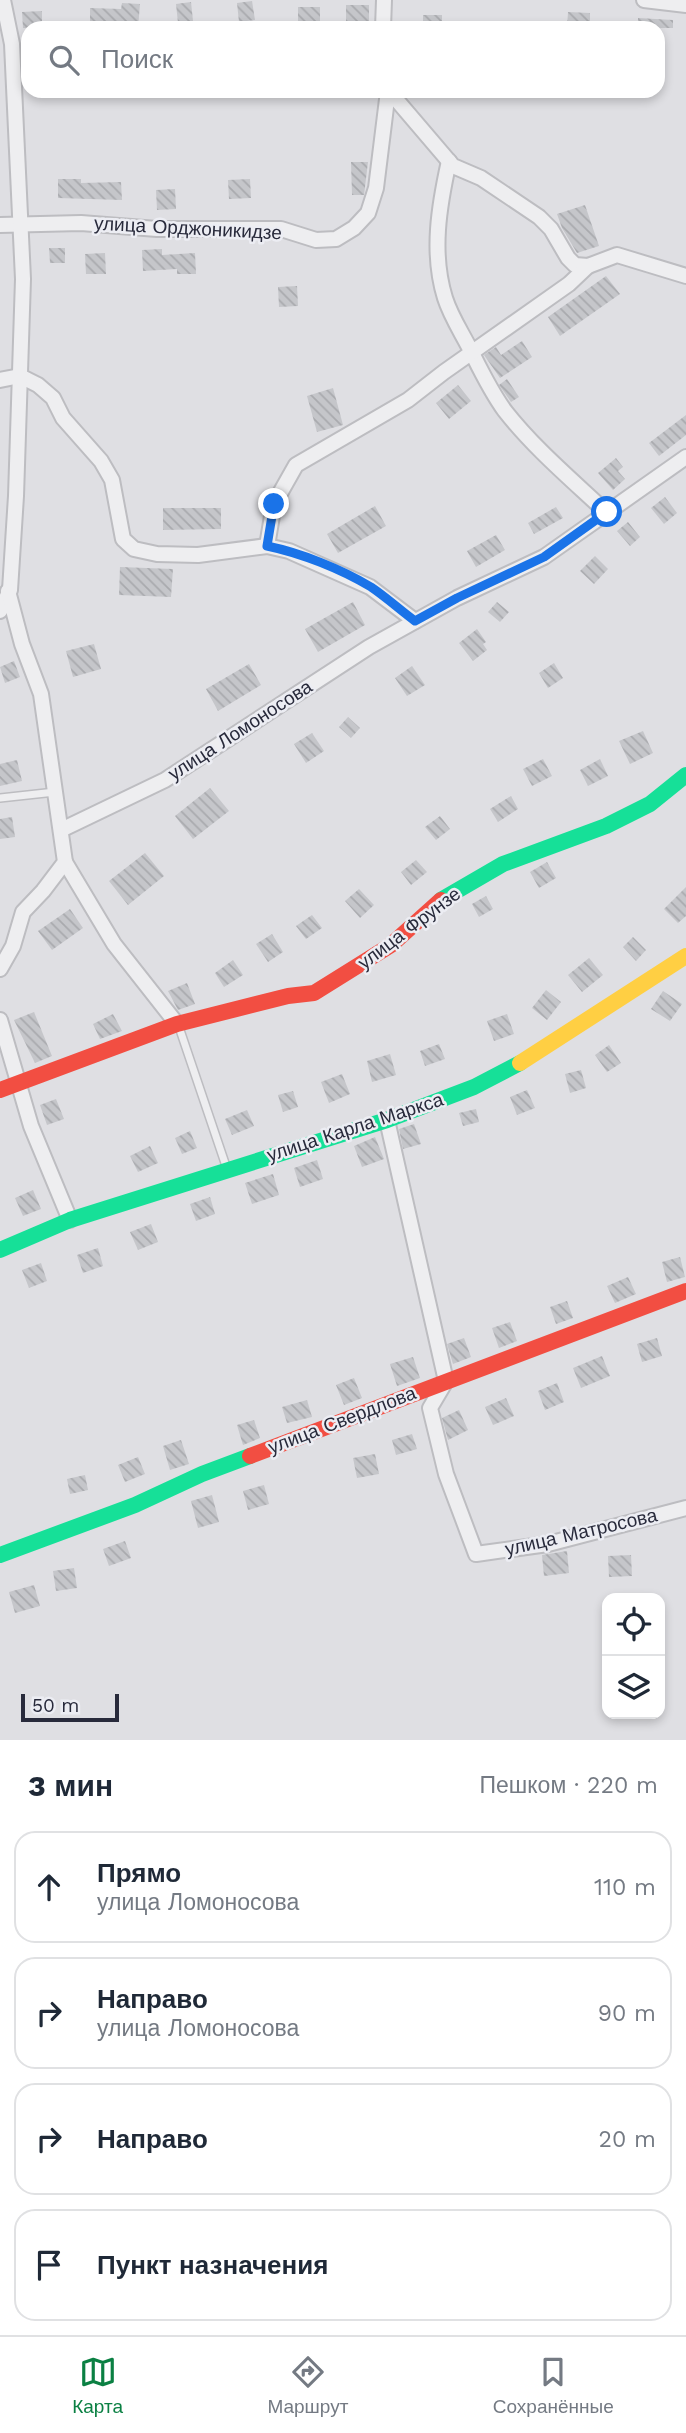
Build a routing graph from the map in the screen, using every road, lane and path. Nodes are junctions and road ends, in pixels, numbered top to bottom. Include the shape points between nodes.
1 (3, 0) edge
2 (384, 0) edge
3 (644, 0) edge
4 (686, 5) edge
5 (383, 21) edge
6 (388, 98) edge
7 (395, 98) edge
8 (449, 161) junction
9 (21, 223) junction
10 (0, 225) edge
11 (588, 266) junction
12 (686, 276) edge
13 (471, 352) junction
14 (20, 376) junction
15 (0, 380) edge
16 (686, 457) edge
17 (607, 512) junction
18 (267, 546) junction
19 (5, 592) edge
20 (0, 611) edge
21 (415, 621) junction
22 (686, 775) edge
23 (55, 792) junction
24 (0, 798) edge
25 (61, 830) junction
26 (65, 862) junction
27 (686, 956) edge
28 (0, 969) edge
29 (0, 1020) edge
30 (177, 1024) junction
31 (19, 1082) junction
32 (0, 1090) edge
33 (387, 1120) junction
34 (227, 1169) junction
35 (70, 1220) junction
36 (0, 1250) edge
37 (686, 1291) edge
38 (446, 1381) junction
39 (686, 1508) edge
40 (0, 1555) edge

1 - 9 street via 12,44
2 - 5 street
3 - 4 street
6 - 9 street, улица Орджоникидзе via 376,188 368,213 336,239 316,240 281,229
7 - 8 street
8 - 11 street via 538,217 575,265
8 - 13 street via 439,208 438,248 444,296
9 - 10 street, улица Орджоникидзе
9 - 14 street
11 - 12 street via 617,255
11 - 13 street
13 - 17 street via 503,409 527,438
13 - 18 street via 408,400 296,465 274,504
14 - 15 street
14 - 18 street via 53,398 63,418 101,461 112,480 123,539 134,549 198,555
14 - 19 street via 16,496
16 - 17 street, улица Ломоносова
17 - 21 street, улица Ломоносова via 544,557
18 - 21 street via 299,554 370,587
19 - 20 street
19 - 23 street via 41,694
21 - 25 street, улица Ломоносова via 165,780
22 - 30 street, улица Фрунзе via 650,804 606,826 503,864 442,900 391,946 314,993
23 - 24 lane
23 - 25 street
25 - 26 street
26 - 28 street via 23,912
26 - 30 street via 114,944
27 - 33 street, улица Карла Маркса via 532,1056 474,1087
29 - 31 street
30 - 31 street, улица Фрунзе
30 - 34 lane
31 - 32 street, улица Фрунзе
31 - 35 street via 31,1126
33 - 34 street, улица Карла Маркса
33 - 38 street
34 - 35 street, улица Карла Маркса
35 - 36 street, улица Карла Маркса
37 - 38 street, улица Свердлова
38 - 39 street, улица Матросова via 430,1408 446,1474 476,1554 548,1544
38 - 40 street, улица Свердлова

